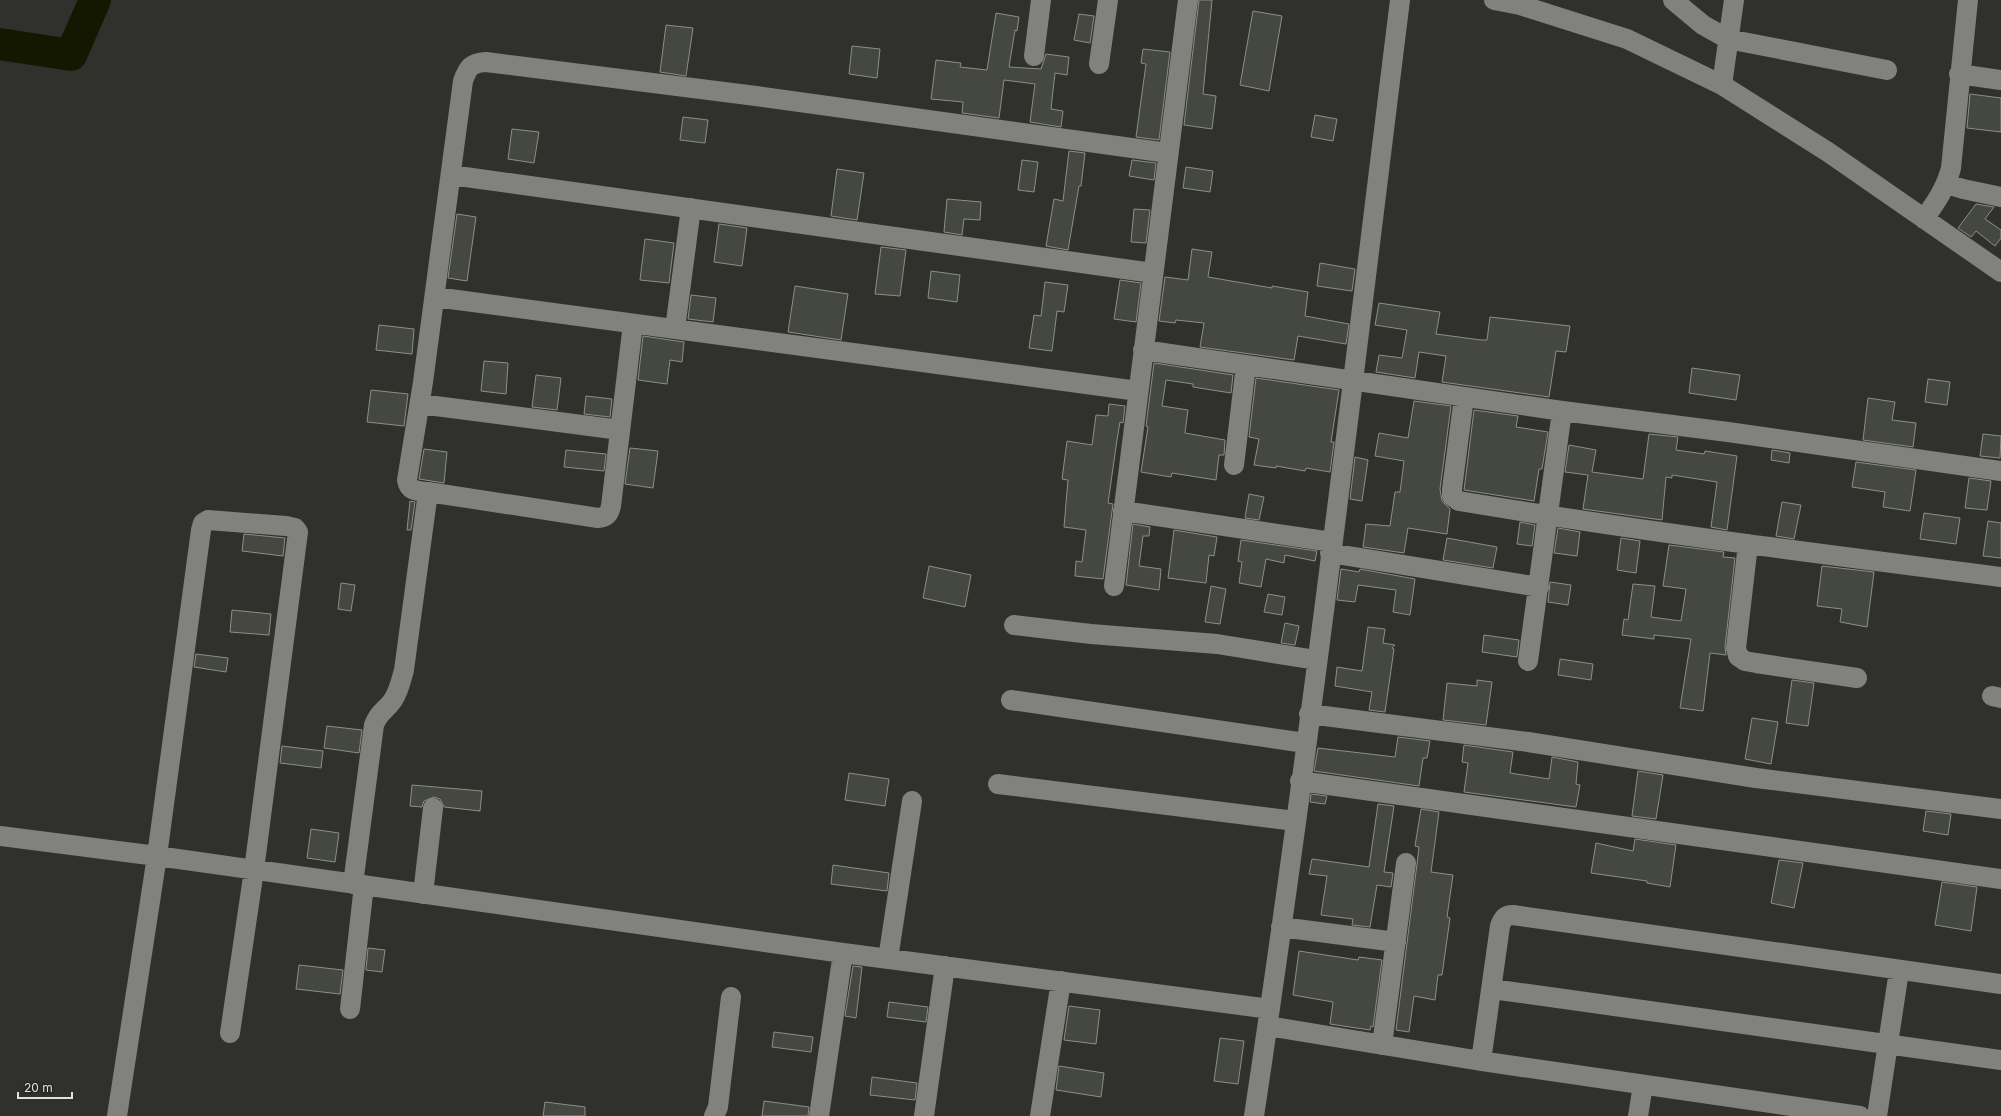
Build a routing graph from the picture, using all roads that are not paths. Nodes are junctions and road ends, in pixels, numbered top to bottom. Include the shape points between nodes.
1 (1041, 0) edge
2 (1108, 0) edge
3 (1188, 0) edge
4 (1400, 0) edge
5 (1494, 0) edge
6 (1673, 0) edge
7 (1734, 0) edge
8 (1968, 0) edge
9 (1728, 38) junction
10 (1034, 56) dead end
11 (1099, 64) dead end
12 (1887, 70) dead end
13 (1959, 74) junction
14 (2001, 80) edge
15 (1722, 85) junction
16 (1168, 153) junction
17 (451, 175) junction
18 (1947, 184) junction
19 (2001, 197) edge
20 (691, 208) junction
21 (1924, 219) junction
22 (2001, 272) edge
23 (1153, 273) junction
24 (435, 297) junction
25 (633, 324) junction
26 (675, 329) junction
27 (1143, 350) junction
28 (1246, 365) junction
29 (1353, 380) junction
30 (1138, 391) junction
31 (1464, 397) junction
32 (420, 404) junction
33 (1562, 411) junction
34 (620, 430) junction
35 (1234, 465) dead end
36 (2001, 471) edge
37 (428, 492) junction
38 (1123, 511) junction
39 (1549, 516) junction
40 (1748, 544) junction
41 (1331, 547) junction
42 (2001, 577) edge
43 (1114, 586) dead end
44 (1539, 587) junction
45 (1014, 625) dead end
46 (1316, 660) junction
47 (1528, 661) dead end
48 (1857, 678) dead end
49 (1011, 700) dead end
50 (1309, 714) junction
51 (1305, 743) junction
52 (1300, 781) junction
53 (998, 784) dead end
54 (912, 801) dead end
55 (434, 808) dead end
56 (2001, 809) edge
57 (1295, 822) junction
58 (0, 836) edge
59 (157, 856) junction
60 (1406, 863) dead end
61 (254, 870) junction
62 (2001, 879) edge
63 (359, 884) junction
64 (423, 894) junction
65 (1281, 927) junction
66 (1396, 942) junction
67 (843, 953) junction
68 (888, 959) junction
69 (945, 966) junction
70 (1899, 971) junction
71 (1061, 981) junction
72 (2001, 984) edge
73 (1492, 989) junction
74 (731, 997) dead end
75 (350, 1009) dead end
76 (1269, 1018) junction
77 (230, 1033) dead end
78 (1887, 1044) junction
79 (1382, 1045) junction
80 (2001, 1060) edge
81 (1481, 1061) junction
82 (1643, 1085) junction
83 (117, 1116) edge
84 (714, 1116) edge
85 (819, 1116) edge
86 (924, 1116) edge
87 (1040, 1116) edge
88 (1254, 1116) edge
89 (1638, 1116) edge
90 (1860, 1116) edge
91 (1877, 1116) edge

1 - 10 street
2 - 11 street
3 - 16 street
4 - 29 street
5 - 15 street via 1520,5 1627,39
6 - 9 street via 1703,25
7 - 9 street
8 - 13 street
9 - 12 street
9 - 15 street
13 - 14 street
13 - 18 street
15 - 21 street via 1828,152
16 - 17 street via 756,96 486,62 475,63 468,69 463,81
16 - 23 street
17 - 20 street
17 - 24 street
18 - 19 street
18 - 21 street
20 - 23 street
20 - 26 street
21 - 22 street
23 - 27 street
24 - 25 street
24 - 32 street
25 - 26 street
25 - 34 street
26 - 30 street
27 - 28 street
27 - 30 street
28 - 29 street
28 - 35 street
29 - 31 street
29 - 41 street
30 - 38 street
31 - 33 street
31 - 39 street via 1452,496 1459,501
32 - 34 street
32 - 37 street via 406,480 412,490
33 - 36 street
33 - 39 street
34 - 37 street via 610,513 605,517
37 - 63 street via 404,670 393,701 377,715 374,725
38 - 41 street
38 - 43 street
39 - 40 street
39 - 44 street
40 - 42 street
40 - 48 street via 1736,648 1738,656 1745,661
41 - 44 street
41 - 46 street
44 - 47 street
45 - 46 street via 1217,644
46 - 50 street
49 - 51 street
50 - 51 street
50 - 56 street via 1528,742 1756,778
51 - 52 street
52 - 57 street
52 - 62 street
53 - 57 street
54 - 68 street
55 - 64 street
57 - 65 street
58 - 59 street
59 - 61 street
59 - 61 street via 203,523 215,520 286,526 295,528 298,540
59 - 83 street
60 - 66 street
61 - 63 street
61 - 77 street
63 - 64 street
63 - 75 street
64 - 67 street
65 - 66 street
65 - 76 street
66 - 79 street
67 - 68 street
67 - 85 street
68 - 69 street
69 - 71 street
69 - 86 street
70 - 72 street
70 - 73 street via 1506,915 1500,926
70 - 78 street
71 - 76 street
71 - 87 street
73 - 78 street
73 - 81 street
74 - 84 street via 718,1107
76 - 79 street
76 - 88 street
78 - 80 street
78 - 91 street
79 - 81 street
81 - 82 street
82 - 89 street
82 - 90 street

